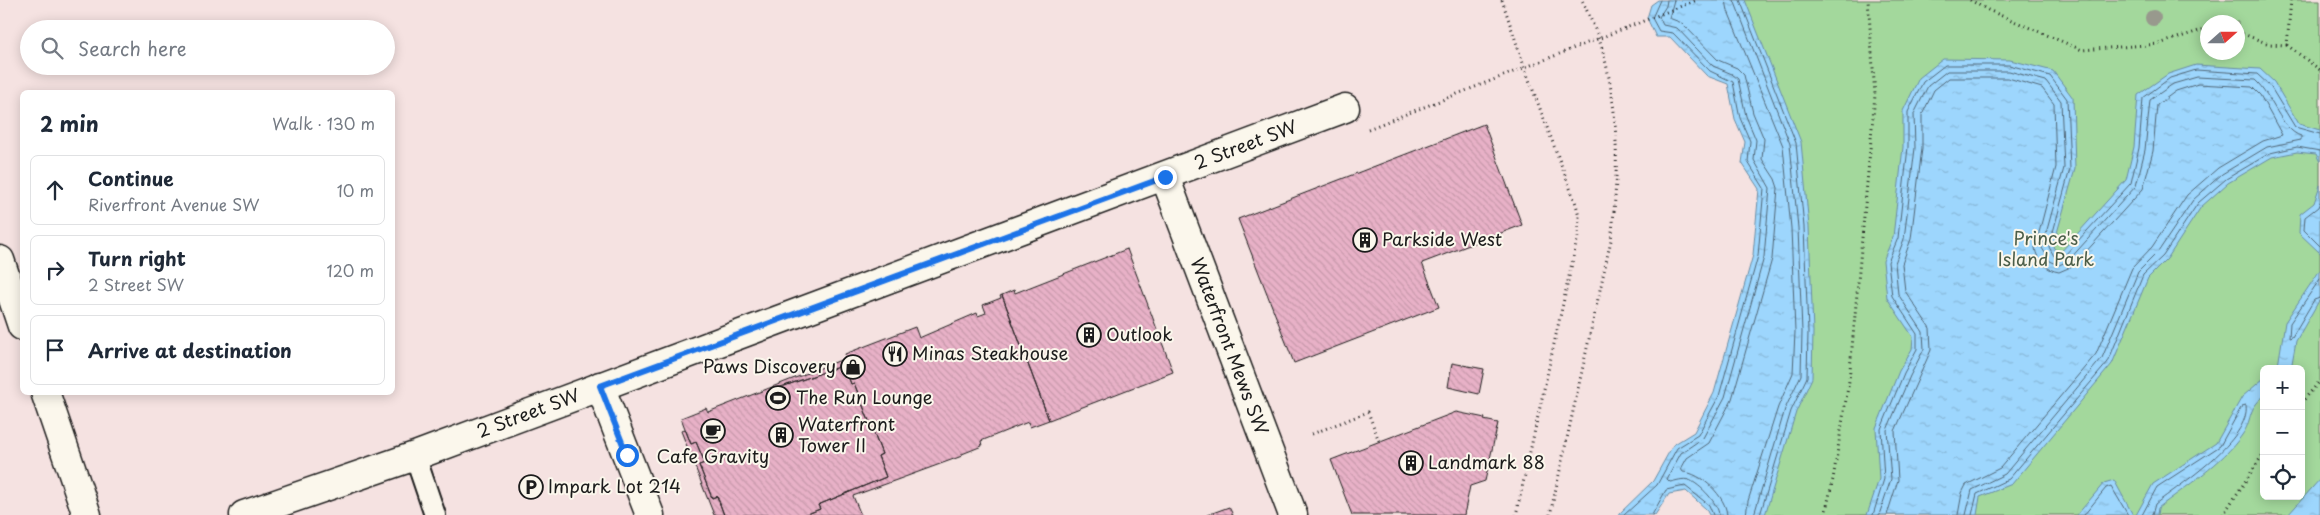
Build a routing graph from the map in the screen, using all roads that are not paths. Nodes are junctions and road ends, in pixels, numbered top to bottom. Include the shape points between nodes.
1 (1345, 108) dead end
2 (1165, 177) junction
3 (0, 260) edge
4 (20, 320) edge
5 (600, 386) junction
6 (46, 395) edge
7 (415, 456) junction
8 (87, 515) edge
9 (244, 515) edge
10 (435, 515) edge
11 (650, 515) edge
12 (1293, 515) edge

1 - 2 street, 2 Street SW
2 - 5 street, 2 Street SW
2 - 12 street, Waterfront Mews SW
3 - 4 street
5 - 7 street, 2 Street SW
5 - 11 street
6 - 8 street
7 - 9 street, 2 Street SW
7 - 10 lane

